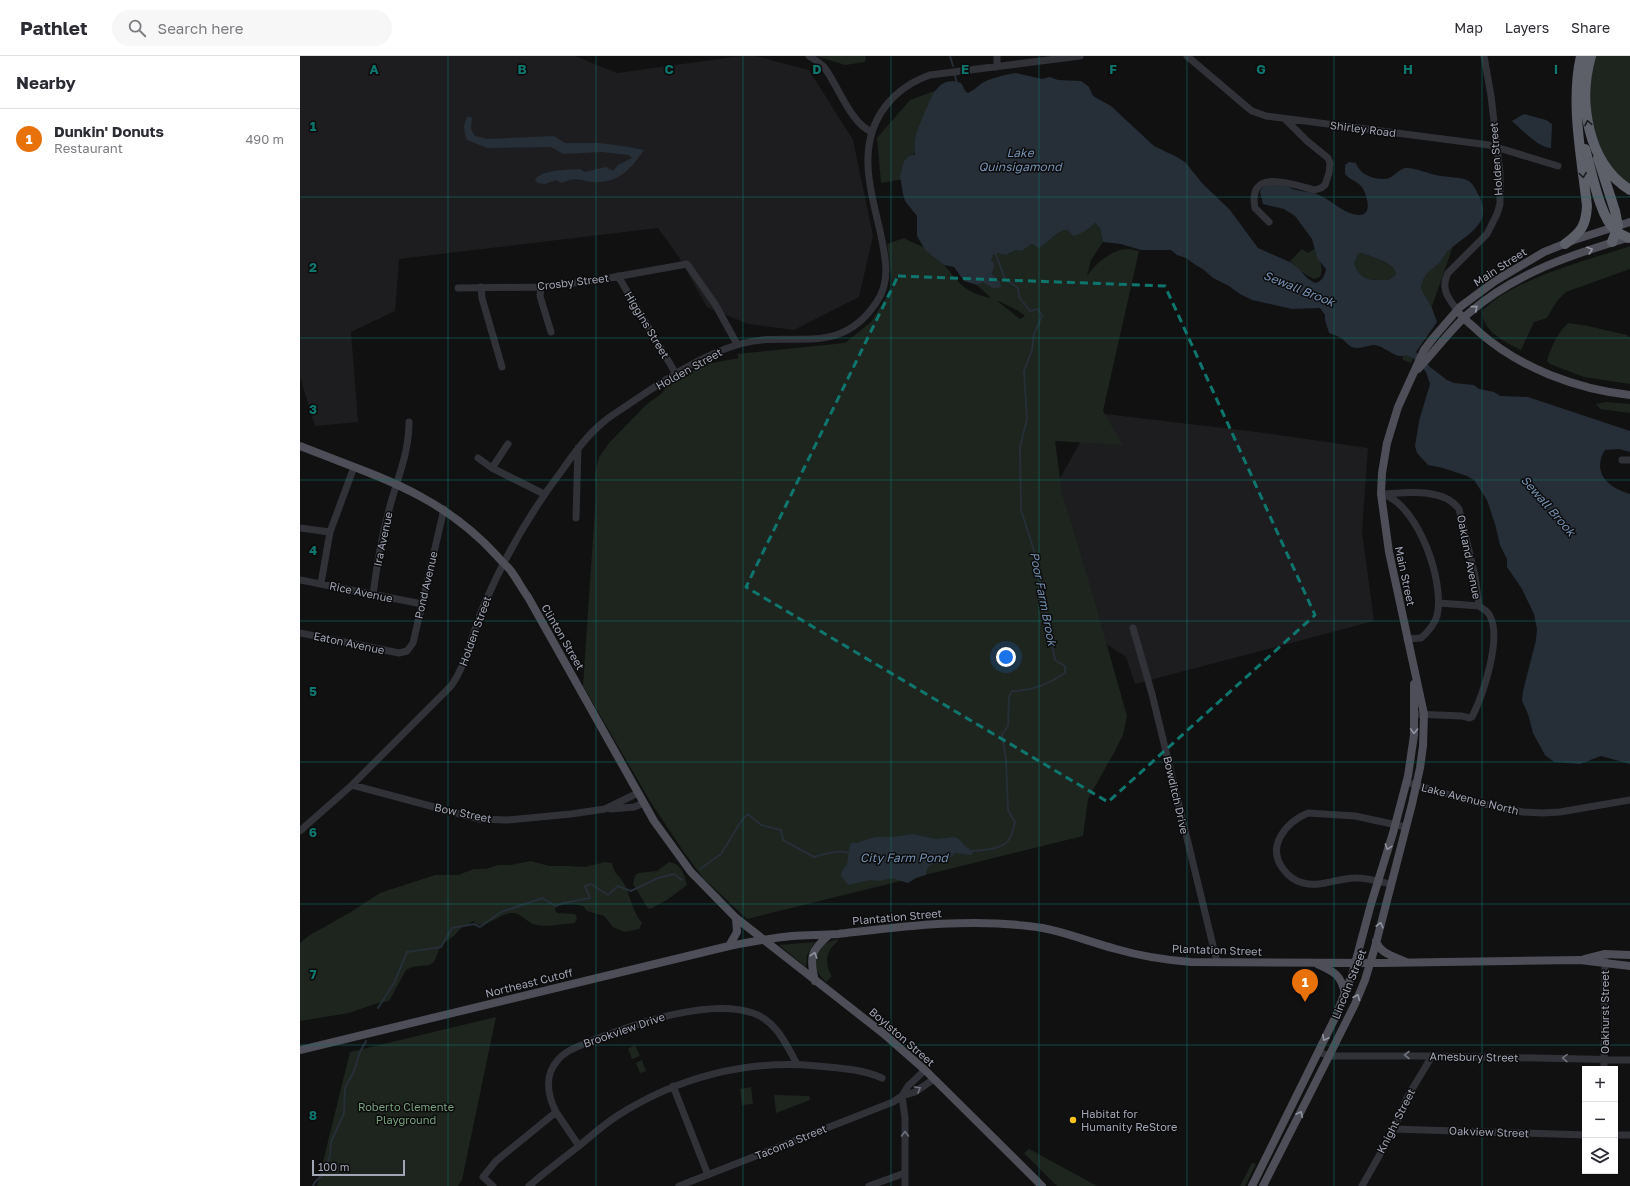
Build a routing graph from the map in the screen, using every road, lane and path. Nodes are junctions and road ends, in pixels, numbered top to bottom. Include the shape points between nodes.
1 (809, 56) edge
2 (997, 56) edge
3 (1080, 56) edge
4 (1187, 56) edge
5 (1484, 56) edge
6 (1581, 56) edge
7 (1591, 56) edge
8 (997, 66) junction
9 (1285, 119) junction
10 (1578, 122) junction
11 (872, 132) junction
12 (1592, 138) junction
13 (1496, 148) junction
14 (1558, 166) dead end
15 (1630, 190) edge
16 (1269, 222) dead end
17 (1630, 222) edge
18 (1616, 228) junction
19 (1629, 237) edge
20 (1612, 242) junction
21 (1565, 244) junction
22 (618, 276) junction
23 (481, 287) junction
24 (541, 287) junction
25 (458, 288) dead end
26 (1458, 310) junction
27 (1464, 318) junction
28 (551, 332) dead end
29 (737, 344) junction
30 (1427, 354) junction
31 (502, 367) dead end
32 (676, 374) junction
33 (1630, 395) edge
34 (409, 422) dead end
35 (508, 444) dead end
36 (300, 446) edge
37 (578, 448) junction
38 (478, 458) dead end
39 (1622, 460) dead end
40 (1630, 460) edge
41 (354, 467) junction
42 (492, 468) junction
43 (396, 484) junction
44 (544, 494) junction
45 (1381, 494) junction
46 (444, 509) junction
47 (576, 518) dead end
48 (300, 528) edge
49 (330, 532) junction
50 (503, 563) junction
51 (300, 580) edge
52 (321, 583) junction
53 (373, 595) junction
54 (1439, 603) junction
55 (422, 604) junction
56 (1478, 606) junction
57 (1133, 628) dead end
58 (300, 633) edge
59 (1407, 639) junction
60 (399, 653) joint
61 (1412, 664) junction
62 (1414, 714) junction
63 (1424, 714) junction
64 (1422, 752) joint
65 (1411, 755) joint
66 (1406, 782) junction
67 (352, 785) junction
68 (1416, 786) junction
69 (638, 793) junction
70 (1630, 800) edge
71 (644, 803) junction
72 (599, 810) junction
73 (1395, 825) junction
74 (1406, 827) junction
75 (300, 832) edge
76 (1377, 881) junction
77 (1391, 884) junction
78 (736, 918) junction
79 (829, 935) junction
80 (763, 940) junction
81 (1376, 941) junction
82 (729, 946) junction
83 (1606, 954) junction
84 (1630, 955) edge
85 (1580, 960) junction
86 (1217, 962) junction
87 (1314, 963) junction
88 (1355, 963) junction
89 (1370, 963) junction
90 (1409, 963) junction
91 (1605, 964) junction
92 (1630, 966) edge
93 (815, 981) junction
94 (1345, 994) junction
95 (300, 1050) edge
96 (1318, 1052) junction
97 (1329, 1056) junction
98 (1432, 1056) junction
99 (1604, 1059) junction
100 (1630, 1060) edge
101 (797, 1064) junction
102 (1604, 1066) edge
103 (924, 1070) junction
104 (882, 1078) dead end
105 (934, 1079) junction
106 (673, 1086) junction
107 (902, 1096) junction
108 (556, 1112) junction
109 (1393, 1129) junction
110 (1280, 1132) junction
111 (1582, 1135) edge
112 (1618, 1135) edge
113 (1630, 1135) edge
114 (1289, 1136) junction
115 (579, 1146) junction
116 (1266, 1159) junction
117 (1275, 1164) junction
118 (905, 1173) junction
119 (708, 1175) junction
120 (493, 1186) edge
121 (529, 1186) edge
122 (679, 1186) edge
123 (869, 1186) edge
124 (905, 1186) edge
125 (1042, 1186) edge
126 (1252, 1186) edge
127 (1263, 1186) edge
128 (1362, 1186) edge

1 - 11 street via 824,68 857,121 864,129
2 - 8 street
3 - 8 street, Holden Street
4 - 9 street, Shirley Road via 1252,110 1266,116
5 - 13 street, Holden Street
6 - 10 highway via 1577,81
12 -> 7 highway via 1587,115 1586,91
8 - 11 street, Holden Street via 922,78 892,98 879,115
9 - 13 street, Shirley Road via 1489,145
9 - 16 street via 1328,158 1330,169 1325,185 1315,190 1277,181 1260,185 1254,196 1255,208
10 - 18 highway via 1599,199
10 -> 21 highway via 1587,206 1581,230
11 - 29 street, Holden Street via 868,159 886,271 884,290 878,301 863,320 841,334 813,339 776,339
12 - 15 highway via 1610,172
12 - 18 highway via 1615,211
13 - 14 street, Shirley Road
13 - 26 street, Holden Street via 1500,180 1500,204 1497,214 1487,234 1445,279 1445,291
17 - 18 main road, Main Street
18 - 19 highway
18 - 20 highway
18 - 21 main road, Main Street
19 - 20 main road, Main Street
27 -> 20 main road, Main Street via 1500,289 1531,272
21 - 26 main road, Main Street via 1518,266
22 - 24 street, Crosby Street
22 - 29 street, Crosby Street via 687,264 715,304
22 - 32 street, Higgins Street
23 - 24 street, Crosby Street
23 - 25 street, Crosby Street
23 - 31 street
24 - 28 street via 540,296
26 - 27 main road
26 - 30 main road, Main Street via 1434,337
27 - 30 main road, Main Street
27 - 33 main road via 1497,346 1532,367 1585,387
29 - 32 street, Holden Street via 708,356
30 - 45 main road, Main Street via 1414,373 1398,407 1387,443
32 - 37 street, Holden Street via 600,424
34 - 43 street, Ira Avenue via 407,452
35 - 42 street
36 - 41 main road, Clinton Street
37 - 44 street, Holden Street
37 - 47 street
38 - 42 street
39 - 40 street
41 - 43 main road, Clinton Street
41 - 49 street
42 - 44 street
43 - 46 main road, Clinton Street
43 - 53 street, Ira Avenue via 380,549
44 - 50 street, Holden Street
45 - 54 street via 1398,502 1423,539 1437,579
45 - 56 street, Oakland Avenue via 1438,495 1455,503 1459,509 1472,560
45 - 59 main road, Main Street via 1389,552
46 - 50 main road, Clinton Street via 483,541
46 - 55 street, Pond Avenue
48 - 49 street
49 - 52 street
50 - 67 street, Holden Street via 482,608 460,673 426,712
50 - 69 main road, Clinton Street via 511,571 544,624
51 - 52 street, Rice Avenue
52 - 53 street, Rice Avenue
53 - 55 street, Rice Avenue
54 - 56 street
54 - 59 street via 1436,617 1429,630 1421,638
55 - 60 street, Pond Avenue via 411,647
56 - 63 street, Oakland Avenue via 1490,616 1494,634 1488,672 1472,717
57 - 86 street, Bowditch Drive via 1152,694
58 - 60 street, Eaton Avenue
59 - 61 main road, Main Street
61 - 62 main road, Main Street
61 - 63 main road, Main Street
62 - 63 street, Oakland Avenue
62 -> 65 main road, Main Street
63 - 64 main road, Main Street
64 - 68 main road, Lincoln Street
65 - 66 main road, Lincoln Street
66 - 68 street, Lake Avenue North
66 - 73 main road, Lincoln Street
67 - 72 street, Bow Street via 479,819 493,820
67 - 75 street, Holden Street
68 - 70 street, Lake Avenue North via 1523,812 1560,812
68 - 74 main road, Lincoln Street
69 - 71 main road, Clinton Street
69 - 72 street, Bow Street
71 - 72 street, Bow Street via 634,807
71 - 78 main road, Clinton Street via 691,872
73 - 74 street
73 -> 76 main road, Lincoln Street
73 - 76 street via 1355,816 1308,813 1288,825 1278,842 1278,862 1286,874 1298,882 1313,885 1358,878
74 - 77 main road, Lincoln Street
76 - 77 street
76 - 88 main road, Lincoln Street
81 -> 77 main road, Lincoln Street
78 - 80 main road, Boylston Street
78 - 82 main road via 737,932
79 - 80 main road, Plantation Street
79 - 86 main road, Plantation Street via 944,924 1014,924 1060,932 1116,949 1158,958
93 -> 79 main road via 812,956 816,947
80 - 82 main road, Northeast Cutoff
80 - 93 main road, Boylston Street
81 - 89 main road, Lincoln Street
81 - 90 main road via 1380,949
82 - 95 main road, Northeast Cutoff
83 - 84 main road, Plantation Street
83 - 85 main road, Plantation Street
83 - 91 street, Oakhurst Street
85 - 90 main road, Plantation Street
85 - 91 main road, Plantation Street
86 - 87 main road, Plantation Street
87 - 88 main road, Plantation Street
87 - 94 main road via 1336,973 1343,983
88 - 89 main road, Plantation Street
88 - 94 main road, Lincoln Street
89 - 90 main road, Plantation Street
97 -> 89 main road, Lincoln Street
91 - 92 main road, Plantation Street
91 - 99 street, Oakhurst Street
93 - 103 main road, Boylston Street via 884,1034
94 -> 96 main road, Lincoln Street
96 - 97 street, Amesbury Street
96 - 110 main road, Lincoln Street
98 -> 97 street, Amesbury Street
114 -> 97 main road, Lincoln Street
99 -> 98 street, Amesbury Street
98 - 109 street, Knight Street via 1408,1096
99 - 100 street, Amesbury Street
99 - 102 street, Oakhurst Street
101 - 104 street via 854,1070
101 - 106 street via 749,1067
101 - 108 street, Brookview Drive via 776,1029 753,1013 721,1008 666,1016 619,1030 573,1048 560,1057 554,1065 548,1084 549,1097
103 - 105 main road, Boylston Street
103 - 107 street, Tacoma Street
107 -> 105 street, Tacoma Street via 915,1092
105 - 125 main road, Boylston Street
106 - 115 street via 617,1116
106 - 119 street
118 -> 107 street via 905,1118
107 - 119 street, Tacoma Street via 893,1102
108 - 115 street, Brookview Drive
108 - 120 street via 496,1161 483,1177
109 - 111 street, Oakview Street
109 - 128 street, Knight Street
110 - 114 main road
110 - 116 main road, Lincoln Street
112 - 113 street
114 - 117 main road, Lincoln Street
115 - 121 street
116 - 117 main road
116 - 126 main road, Lincoln Street
117 - 127 main road, Lincoln Street
118 - 123 street
118 - 124 street
119 - 122 street, Tacoma Street

